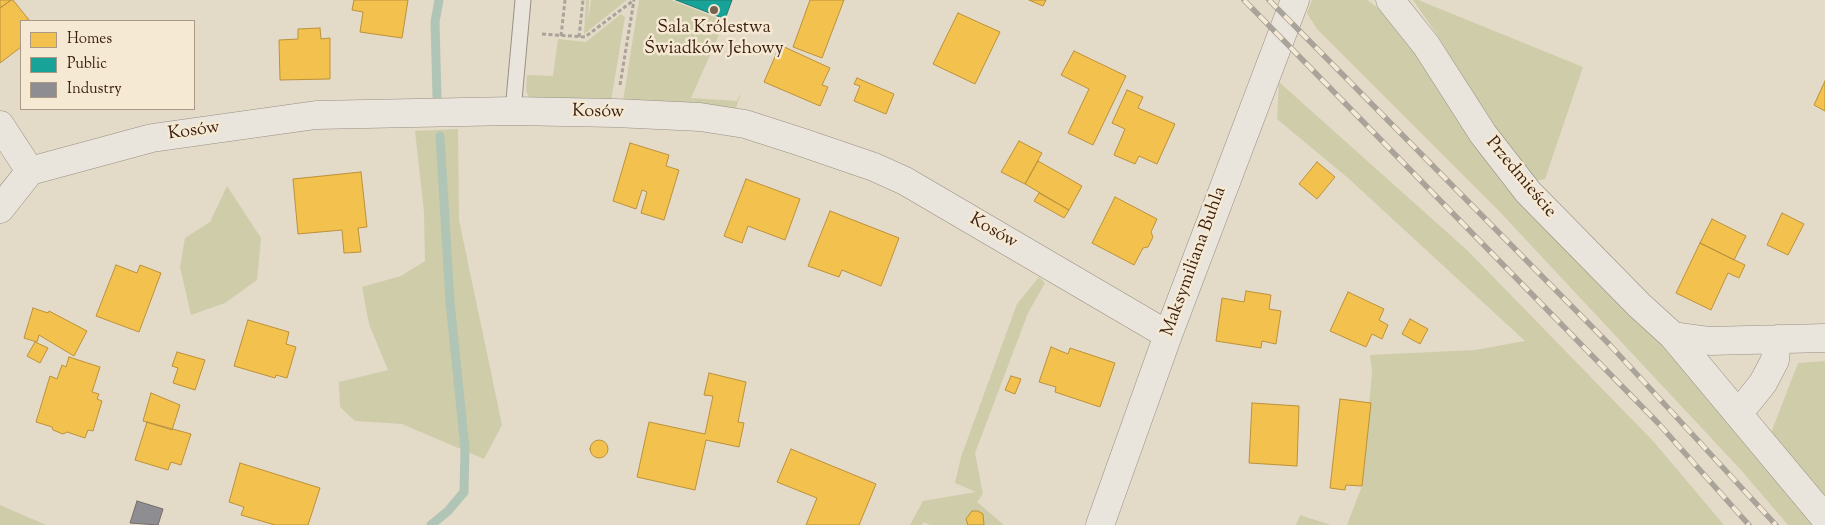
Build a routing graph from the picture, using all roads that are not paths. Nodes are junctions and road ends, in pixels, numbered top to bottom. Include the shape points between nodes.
1 (524, 0) edge
2 (1294, 0) edge
3 (1390, 0) edge
4 (513, 111) junction
5 (0, 125) edge
6 (30, 171) junction
7 (0, 209) edge
8 (1168, 335) junction
9 (1672, 336) junction
10 (1825, 338) edge
11 (1778, 339) junction
12 (1738, 414) junction
13 (1825, 518) edge
14 (1100, 525) edge

1 - 4 lane
2 - 8 street, Maksymiliana Buhla
3 - 9 street, Przedmieście via 1426,45 1483,134 1528,192
4 - 6 street, Kosów via 316,115 152,138
4 - 8 street, Kosów via 615,112 723,120 801,142 905,180
5 - 6 street
6 - 7 street
8 - 14 street, Maksymiliana Buhla
9 - 11 street via 1710,342
9 - 12 street, Przedmieście
10 - 11 street
11 - 12 street via 1776,360 1763,383
12 - 13 street, Przedmieście

